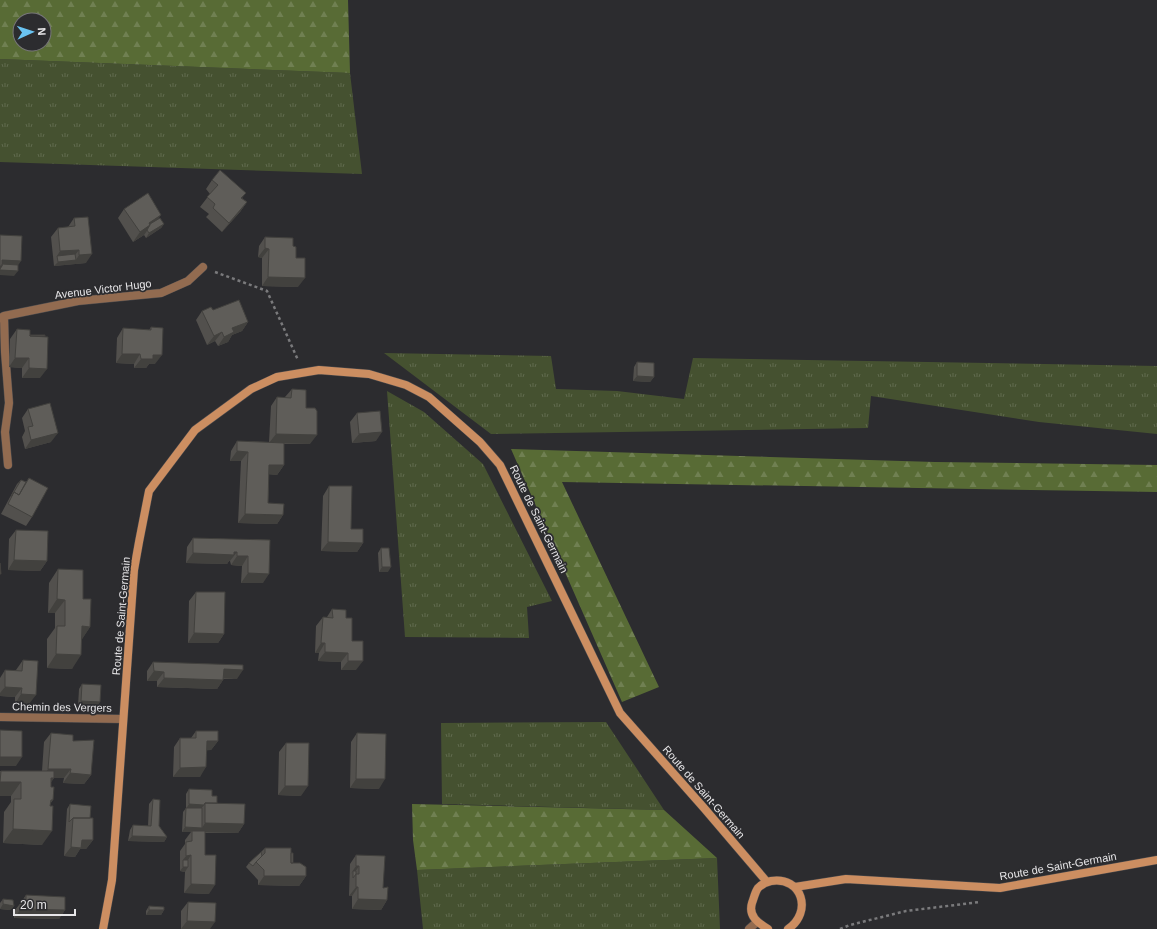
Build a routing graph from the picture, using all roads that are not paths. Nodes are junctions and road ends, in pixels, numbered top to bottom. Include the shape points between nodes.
1 (203, 267) road end
2 (2, 317) edge
3 (8, 465) dead end
4 (0, 717) edge
5 (123, 719) junction
6 (1157, 860) edge
7 (767, 882) junction
8 (794, 888) junction
9 (756, 922) junction
10 (103, 929) edge
11 (750, 929) edge
12 (768, 929) edge
13 (788, 929) edge

1 - 2 street, Avenue Victor Hugo via 188,281 161,293 78,301
2 - 3 street via 9,403 4,432
4 - 5 street, Chemin des Vergers
5 - 7 street, Route de Saint-Germain via 134,570 149,491 195,430 251,389 277,377 318,370 369,374 406,385 429,396 480,442 500,465 620,713
5 - 10 street, Route de Saint-Germain via 110,891
6 - 8 street, Route de Saint-Germain via 1000,888 846,880
7 - 8 street via 787,882
7 - 9 street via 757,889 751,906
8 - 13 street via 801,897 803,906 800,918
9 - 11 street
9 - 12 street

